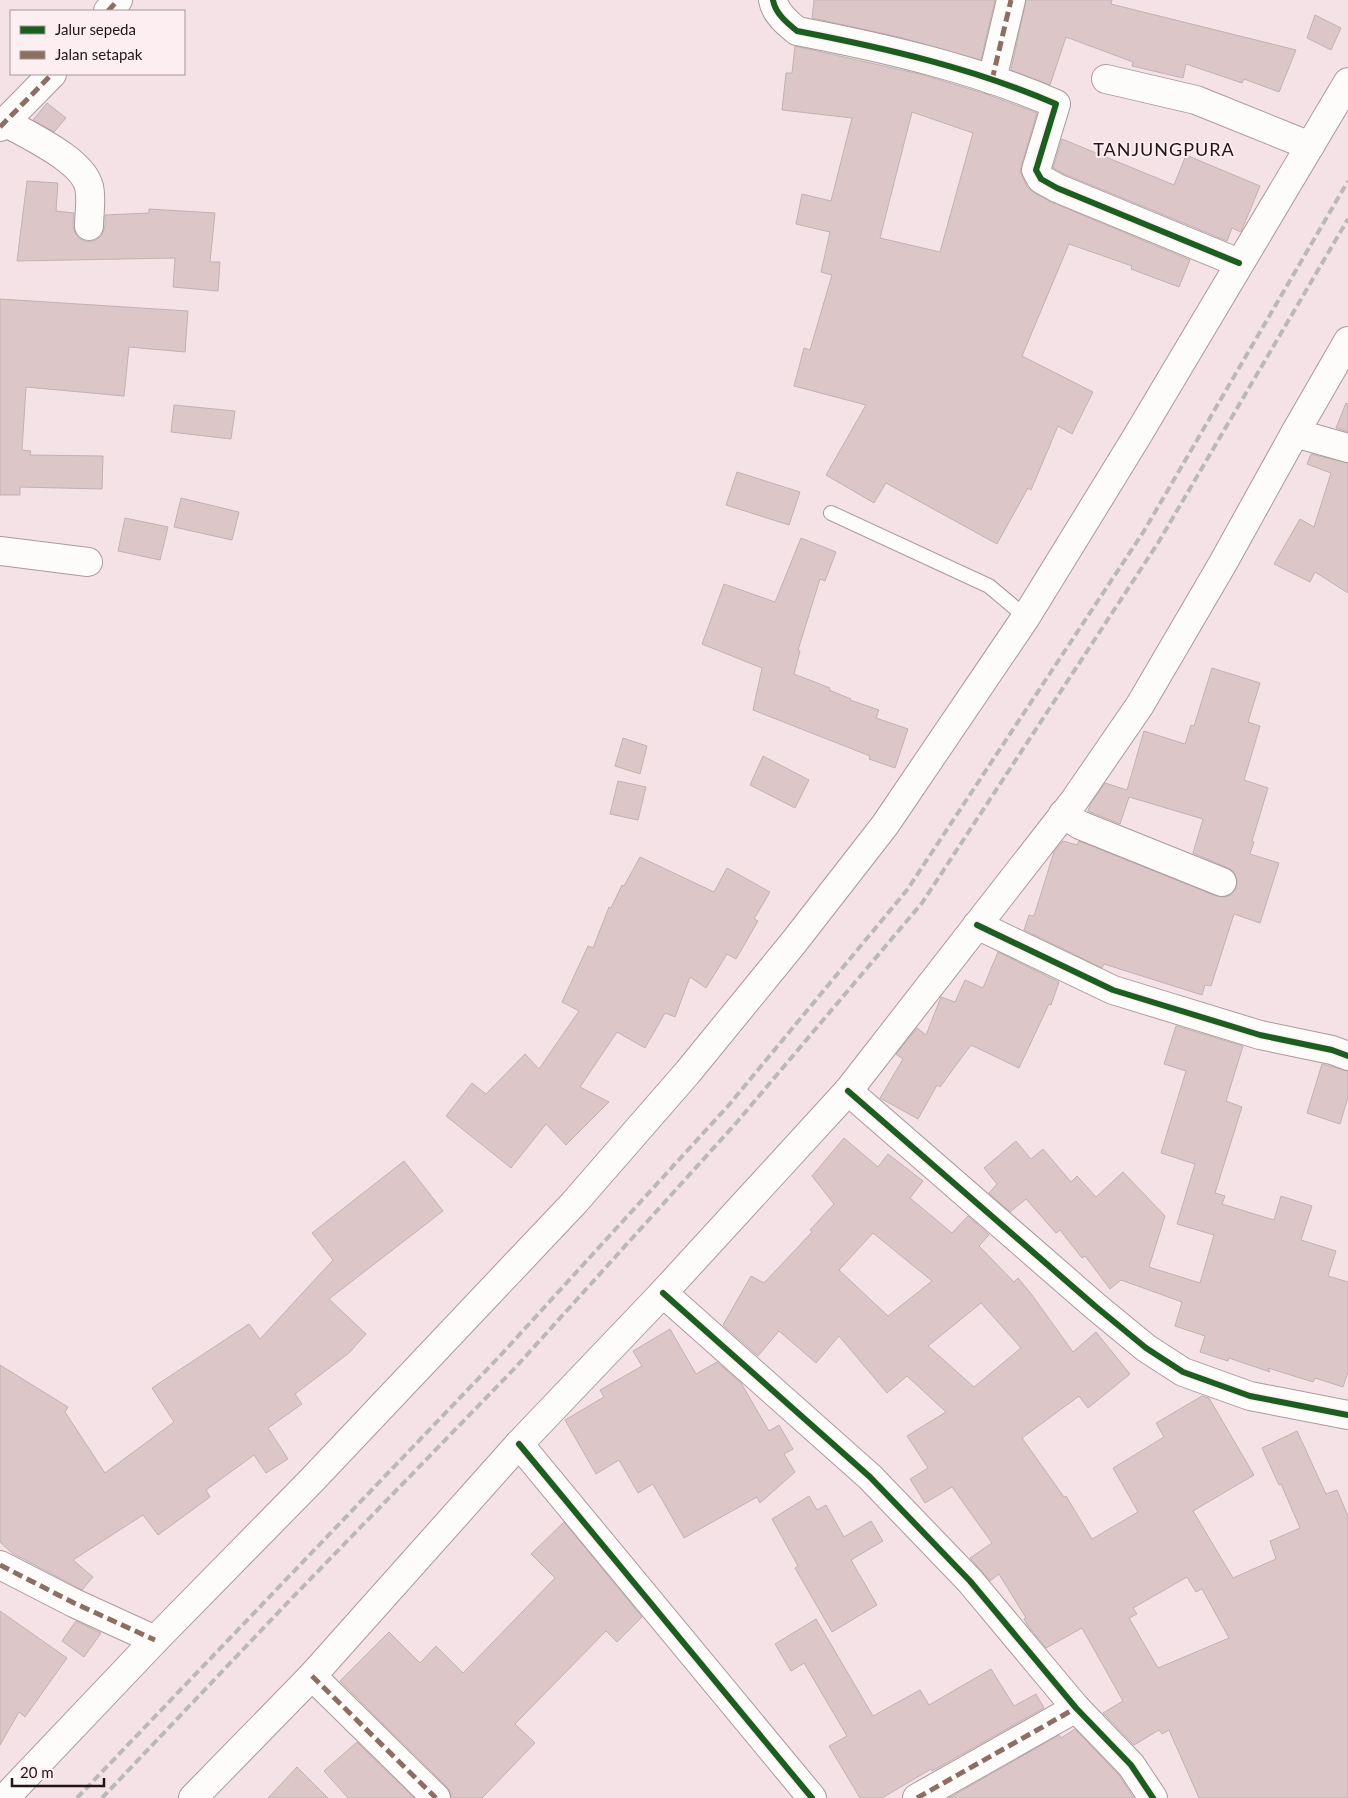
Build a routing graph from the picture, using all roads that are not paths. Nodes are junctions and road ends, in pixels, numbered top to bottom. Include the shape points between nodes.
1 (118, 0) edge
2 (773, 0) edge
3 (1012, 0) edge
4 (109, 10) edge
5 (51, 75) edge
6 (1106, 79) dead end
7 (992, 80) junction
8 (1348, 82) edge
9 (3, 124) edge
10 (1310, 146) junction
11 (89, 226) dead end
12 (1239, 263) junction
13 (1348, 341) edge
14 (1295, 433) junction
15 (1348, 448) edge
16 (831, 513) dead end
17 (0, 551) edge
18 (88, 562) dead end
19 (1026, 618) junction
20 (1063, 814) junction
21 (1222, 882) dead end
22 (977, 925) junction
23 (1348, 1056) edge
24 (848, 1092) junction
25 (664, 1293) junction
26 (1348, 1415) edge
27 (519, 1444) junction
28 (0, 1566) edge
29 (155, 1640) junction
30 (312, 1676) junction
31 (1076, 1708) junction
32 (5, 1798) edge
33 (193, 1798) edge
34 (436, 1798) edge
35 (812, 1798) edge
36 (916, 1798) edge
37 (1153, 1798) edge

1 - 4 street
2 - 7 street via 787,24 797,31 881,47
3 - 7 street
5 - 9 street
6 - 10 street via 1196,100
7 - 12 street via 1056,104 1036,170 1041,179
8 - 10 street
9 - 11 street via 68,160 82,172 90,188
10 - 12 street
12 - 19 street
13 - 14 street
14 - 15 street
14 - 20 street via 1140,705
16 - 19 lane via 989,586
17 - 18 street
19 - 29 street via 885,825 688,1072 560,1217 313,1479
20 - 21 street via 1080,825
20 - 22 street
22 - 23 street via 1113,990 1260,1035
22 - 24 street
24 - 25 street
24 - 26 street via 1094,1306 1146,1348 1183,1372 1250,1396
25 - 27 street
25 - 31 street via 870,1477 970,1581
27 - 30 street
27 - 35 street
28 - 29 street
29 - 32 street
30 - 33 street
30 - 34 street
31 - 36 street
31 - 37 street via 1131,1765

